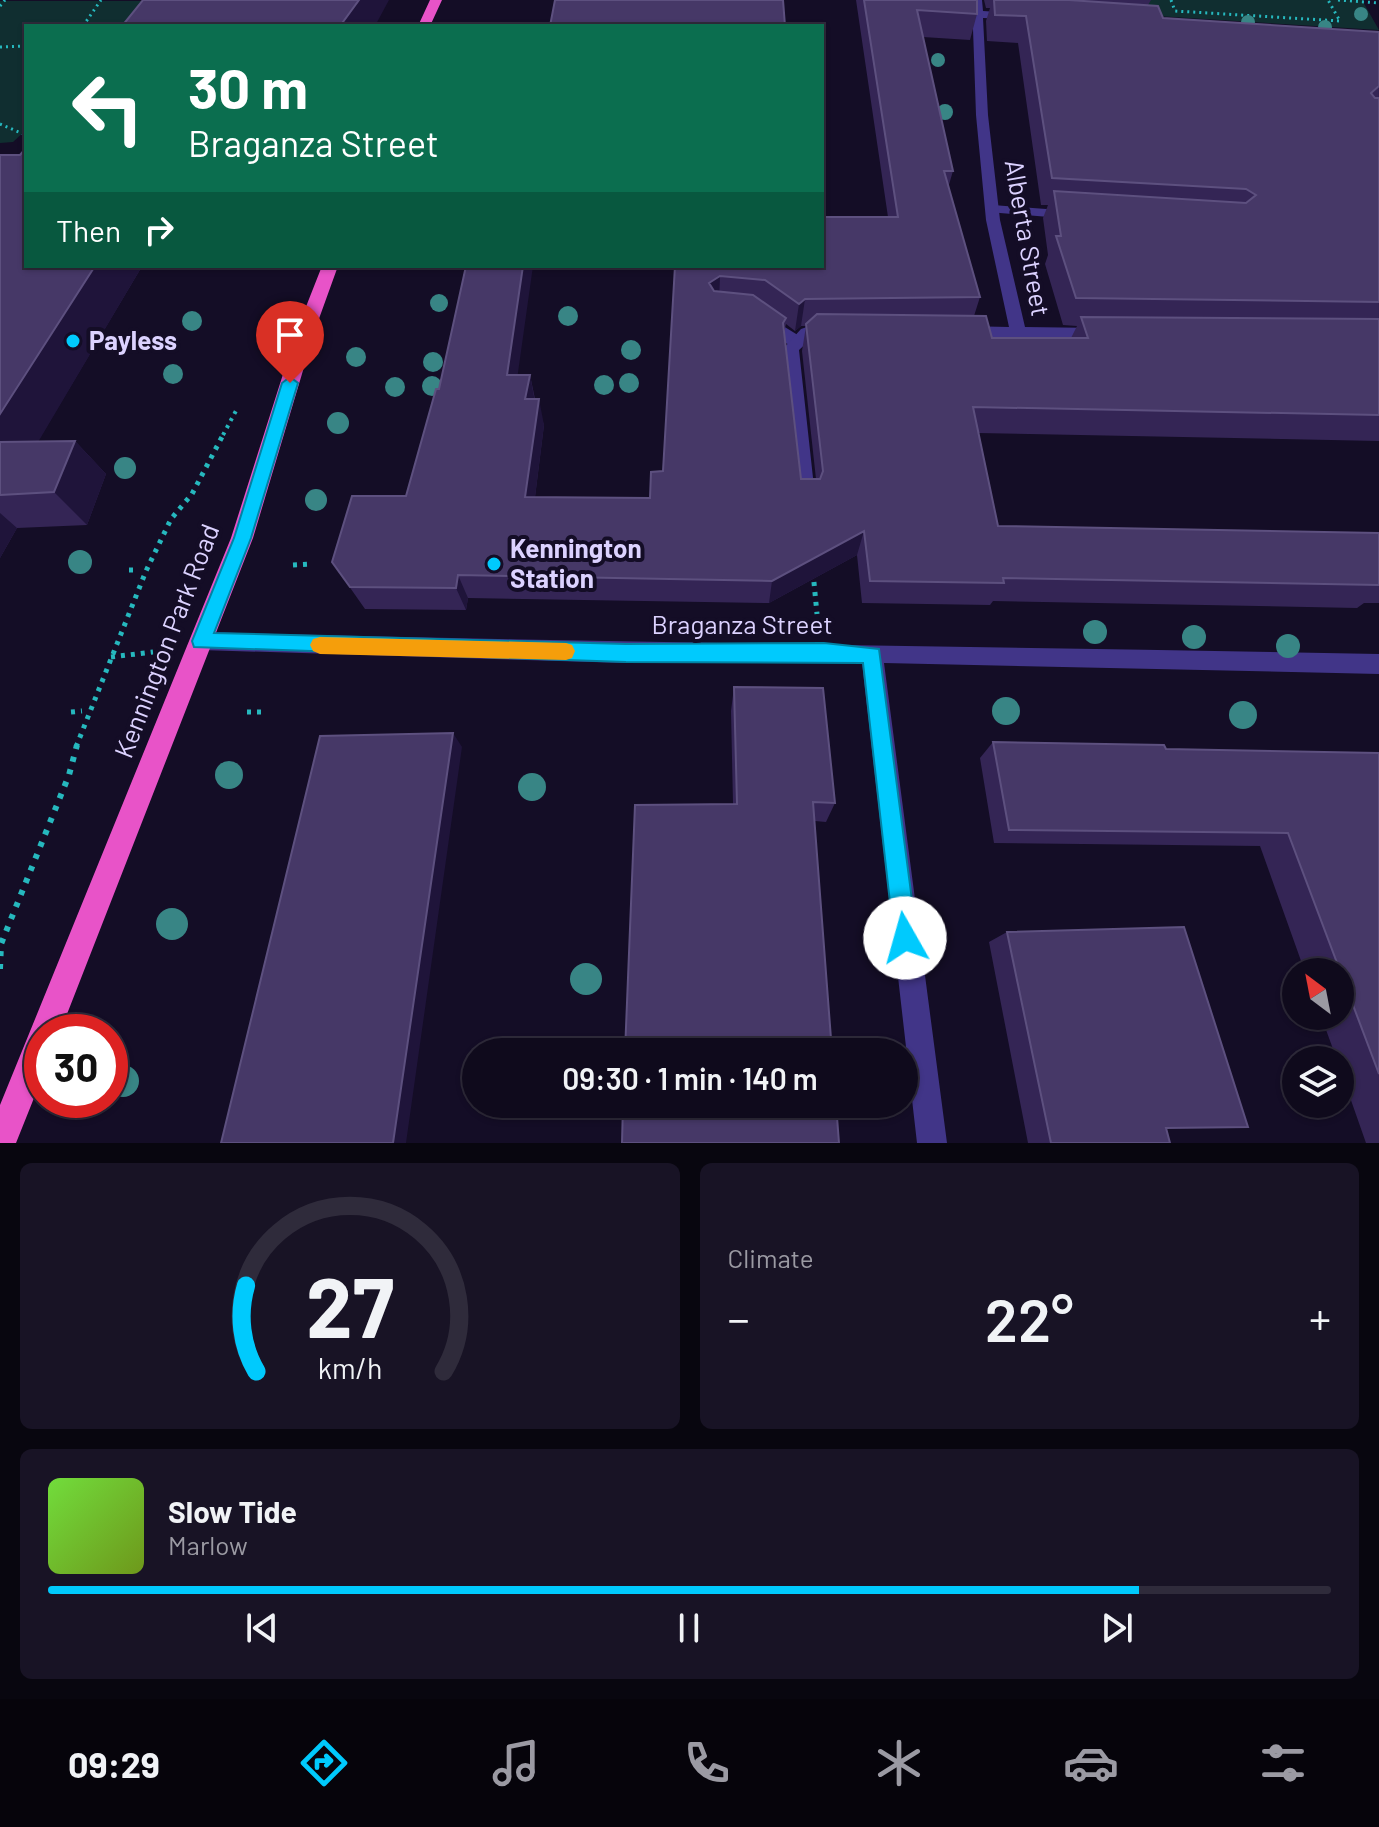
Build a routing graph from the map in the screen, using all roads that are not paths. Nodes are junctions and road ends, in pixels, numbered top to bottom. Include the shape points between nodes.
1 (436, 0) edge
2 (978, 7) edge
3 (1024, 17) edge
4 (425, 24) edge
5 (993, 209) junction
6 (1095, 216) edge
7 (329, 268) edge
8 (743, 313) edge
9 (951, 332) edge
10 (1018, 332) junction
11 (855, 333) edge
12 (1120, 334) edge
13 (795, 341) junction
14 (806, 496) edge
15 (201, 641) junction
16 (872, 655) junction
17 (1379, 664) edge
18 (52, 1014) edge
19 (24, 1084) edge
20 (0, 1143) edge
21 (932, 1143) edge

1 - 4 highway
2 - 3 street
2 - 5 street, Alberta Street via 982,115
5 - 6 street
5 - 10 street, Alberta Street
7 - 15 highway, Kennington Park Road via 242,538
8 - 13 street via 756,314
9 - 10 street, Alberta Street
10 - 12 street
11 - 13 street via 807,333
13 - 14 street via 791,349
15 - 16 street, Braganza Street
15 - 18 highway, Kennington Park Road
16 - 17 street, Braganza Street
16 - 21 street
19 - 20 highway

